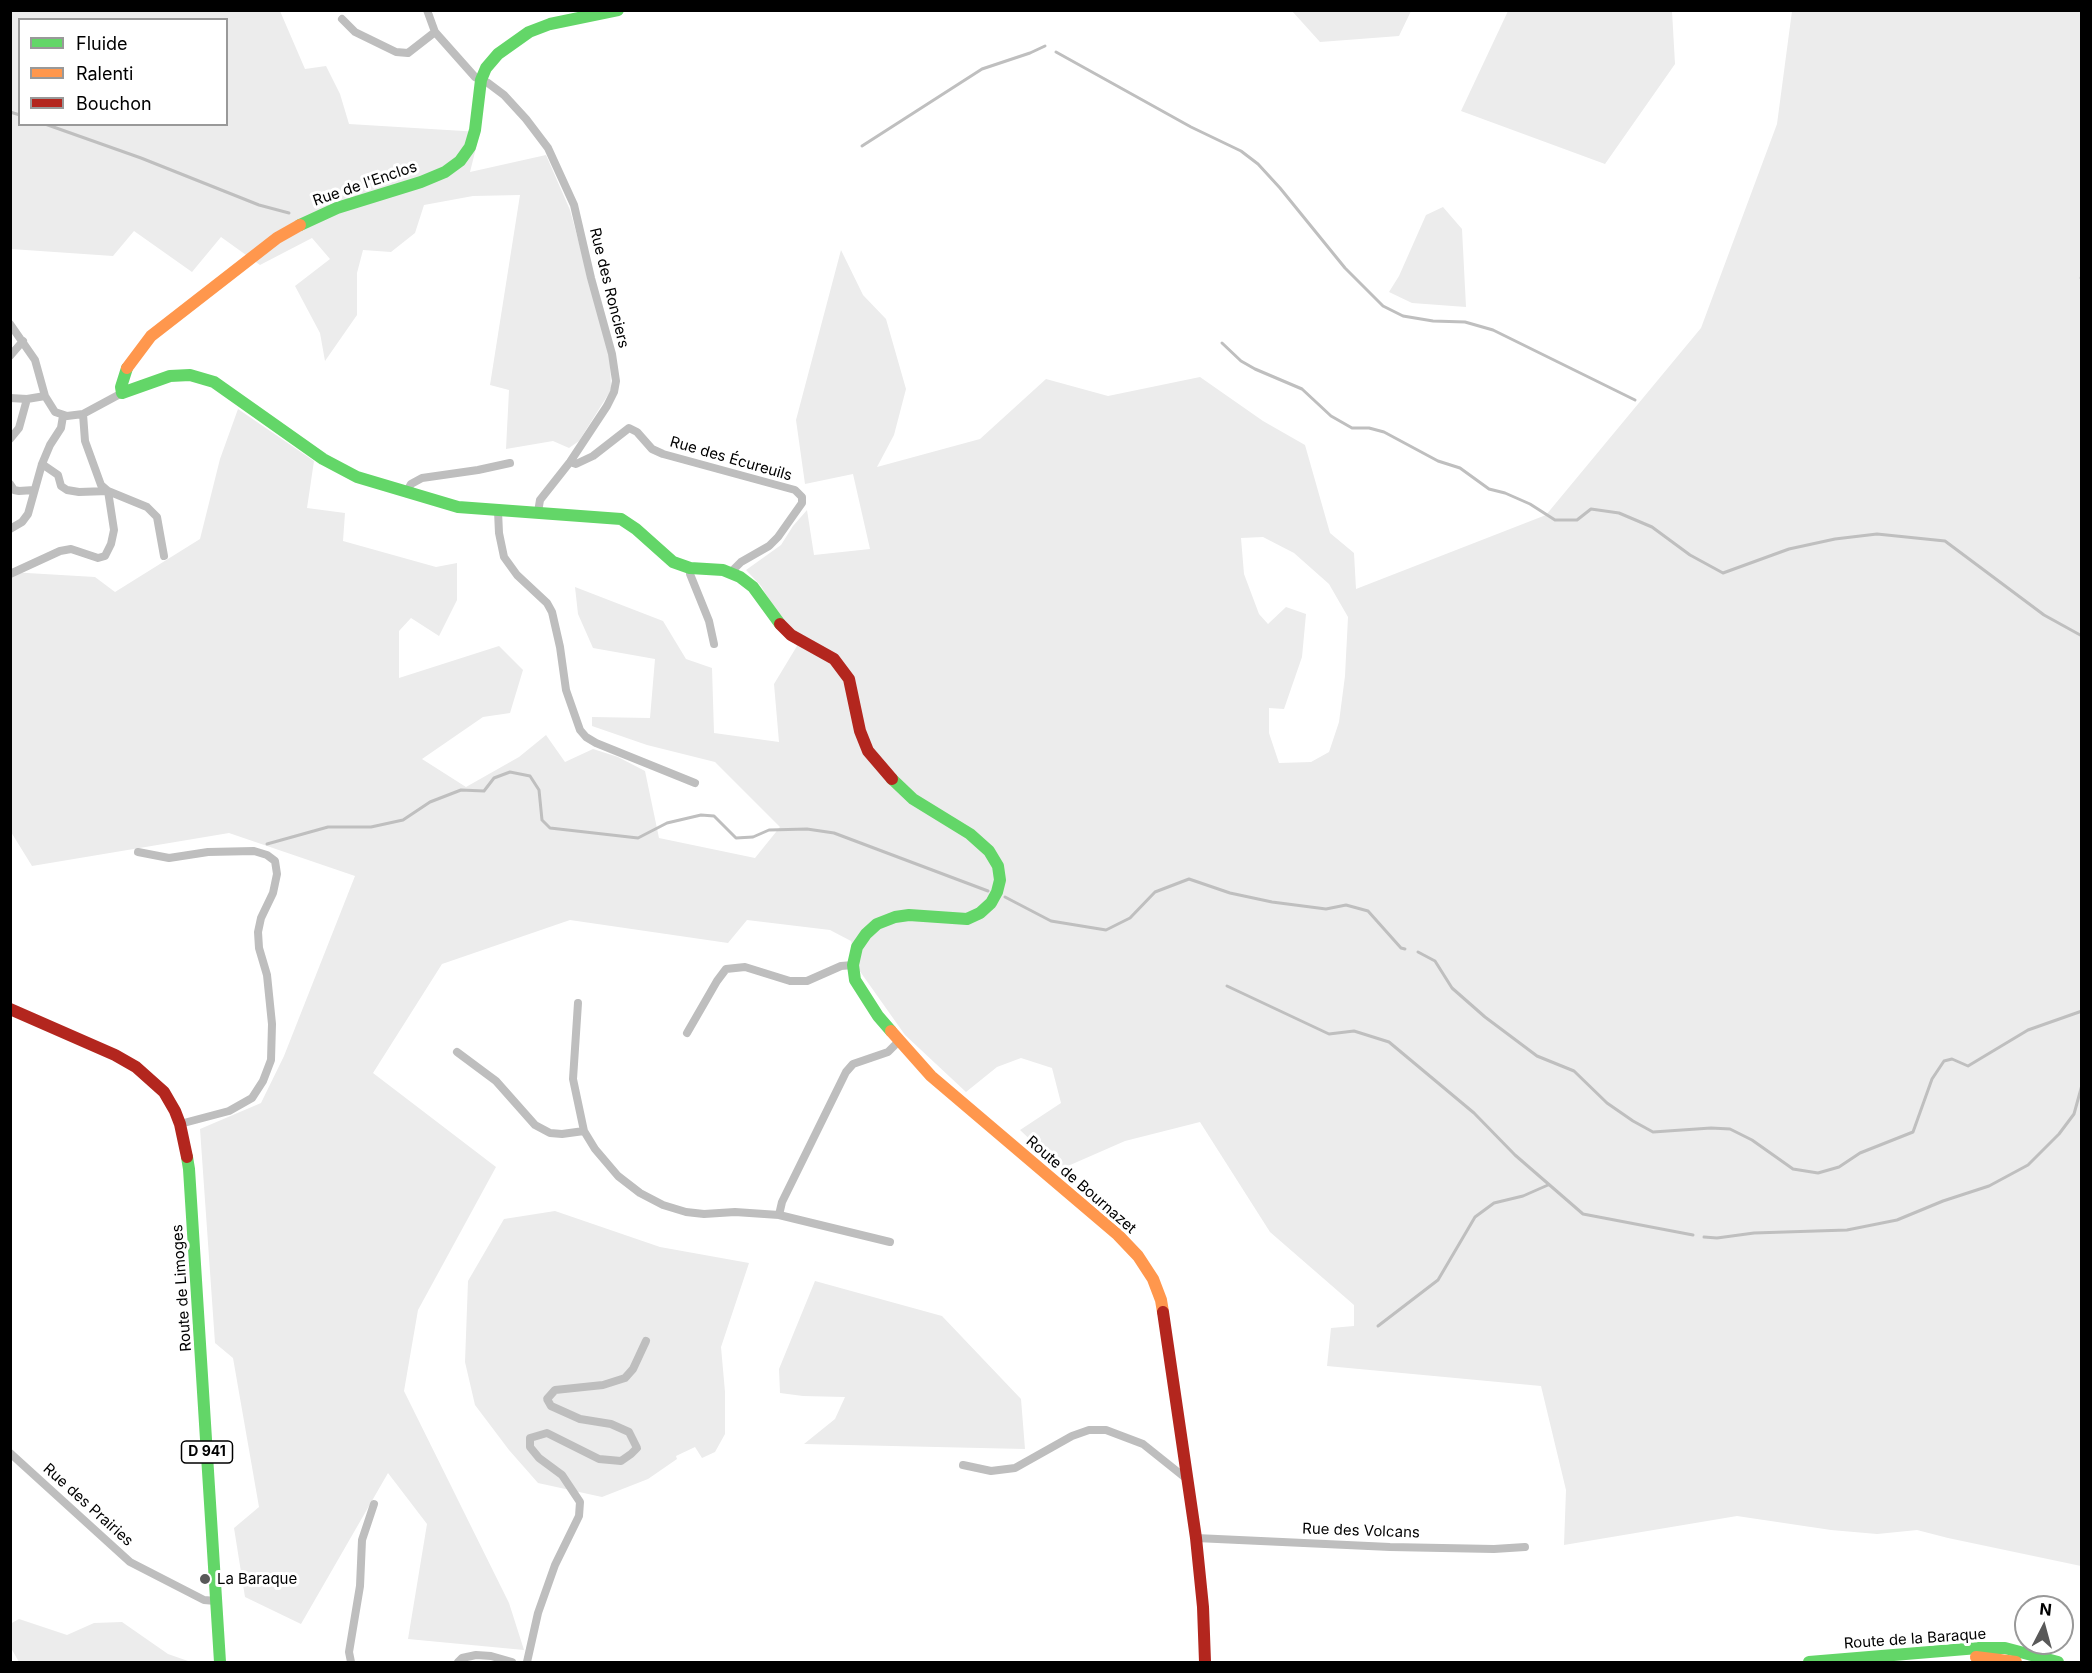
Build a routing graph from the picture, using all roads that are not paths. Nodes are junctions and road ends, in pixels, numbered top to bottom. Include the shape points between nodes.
1 (427, 10) edge
2 (618, 10) edge
3 (342, 19) dead end
4 (435, 32) junction
5 (481, 80) junction
6 (10, 324) edge
7 (23, 341) junction
8 (10, 356) edge
9 (122, 393) junction
10 (45, 396) junction
11 (10, 398) edge
12 (27, 399) junction
13 (83, 414) junction
14 (63, 416) junction
15 (10, 439) edge
16 (570, 462) junction
17 (510, 463) dead end
18 (42, 464) junction
19 (10, 484) edge
20 (34, 490) junction
21 (108, 491) junction
22 (406, 493) junction
23 (498, 511) junction
24 (538, 512) junction
25 (10, 529) edge
26 (164, 556) dead end
27 (690, 568) junction
28 (731, 572) junction
29 (10, 574) edge
30 (714, 644) dead end
31 (696, 783) dead end
32 (138, 852) dead end
33 (853, 964) junction
34 (578, 1003) dead end
35 (10, 1009) edge
36 (687, 1033) dead end
37 (898, 1041) junction
38 (457, 1052) dead end
39 (180, 1124) junction
40 (584, 1131) junction
41 (779, 1215) junction
42 (890, 1242) dead end
43 (646, 1341) dead end
44 (10, 1453) edge
45 (963, 1466) dead end
46 (1188, 1480) junction
47 (374, 1504) dead end
48 (1196, 1538) junction
49 (1525, 1547) dead end
50 (216, 1601) junction
51 (1832, 1661) edge
52 (220, 1662) edge
53 (351, 1662) edge
54 (458, 1662) edge
55 (512, 1662) edge
56 (527, 1662) edge
57 (1205, 1662) edge
58 (1809, 1662) edge
59 (1902, 1662) edge
60 (2016, 1662) edge
61 (2058, 1662) edge

1 - 4 street
2 - 5 street via 529,32 498,54
3 - 4 street via 356,32 396,52 408,53
4 - 5 street, Rue des Ronciers
5 - 9 street, Rue de l'Enclos via 475,130 460,161 421,182 308,220 277,238 151,336 129,365
5 - 16 street, Rue des Ronciers via 504,95 526,118 549,148 562,175 574,205 612,354 614,392
6 - 7 street
7 - 8 street
7 - 10 street via 35,360
9 - 13 street
9 - 22 street via 170,376 201,377 214,382 323,459 357,477
10 - 12 street
10 - 14 street
11 - 12 street
12 - 15 street via 19,428
13 - 14 street
13 - 21 street via 85,441 101,485
14 - 18 street
16 - 24 street, Rue des Ronciers via 540,500
16 - 28 street, Rue des Écureuils via 576,464 593,456 629,428 652,449 677,459 795,490 802,503 778,537
17 - 22 street via 422,478 411,484
18 - 20 street
18 - 21 street via 58,475 67,490
19 - 20 street via 14,490
20 - 25 street via 28,514
21 - 26 street via 147,507 157,517
21 - 29 street via 114,530 105,556 98,558 71,549 60,551
22 - 23 street via 458,507
23 - 24 street
23 - 31 street via 504,557 552,612 566,690 580,730 596,743
24 - 27 street via 621,519 673,562
27 - 28 street
27 - 30 street
28 - 33 street via 753,588 791,635 834,658 849,679 868,751 892,779 914,799 970,834 989,851 998,866 997,892 980,913 967,919 909,915 877,924 857,947
32 - 39 street via 169,858 254,851 275,861 273,893 258,933 258,948 267,975 271,1060 252,1098 229,1111
33 - 36 street via 807,981 790,981 745,967 726,969
33 - 37 street, Route de Bournazet via 859,989
34 - 40 street via 573,1080
35 - 39 street, Route de Limoges / D 941 via 136,1067 164,1092
37 - 41 street via 888,1052 853,1064 846,1072
37 - 46 street, Route de Bournazet via 961,1103 1138,1256 1161,1300
38 - 40 street via 496,1081 535,1125 550,1133
39 - 50 street, Route de Limoges / D 941 via 189,1169
40 - 41 street via 618,1176 663,1205 704,1214
41 - 42 street
43 - 56 street via 625,1378 603,1385 555,1390 547,1400 551,1407 580,1419 611,1424 628,1432 637,1448 631,1454 621,1461 599,1459 547,1433 530,1438 534,1453 562,1475 580,1502 579,1516 555,1565 538,1613
44 - 50 street, Rue des Prairies via 130,1562 204,1600
45 - 46 street via 991,1471 1015,1468 1072,1436 1106,1430 1143,1444
46 - 48 street, Route de Bournazet
47 - 53 street via 362,1540
48 - 49 street, Rue des Volcans via 1390,1547
48 - 57 street, Route de Bournazet
50 - 52 street, Route de Limoges / D 941
51 - 58 street, Route de la Baraque
51 - 61 street, Route de la Baraque via 2005,1648
54 - 55 street via 476,1655
59 - 60 street, Route de la Baraque via 1982,1656

